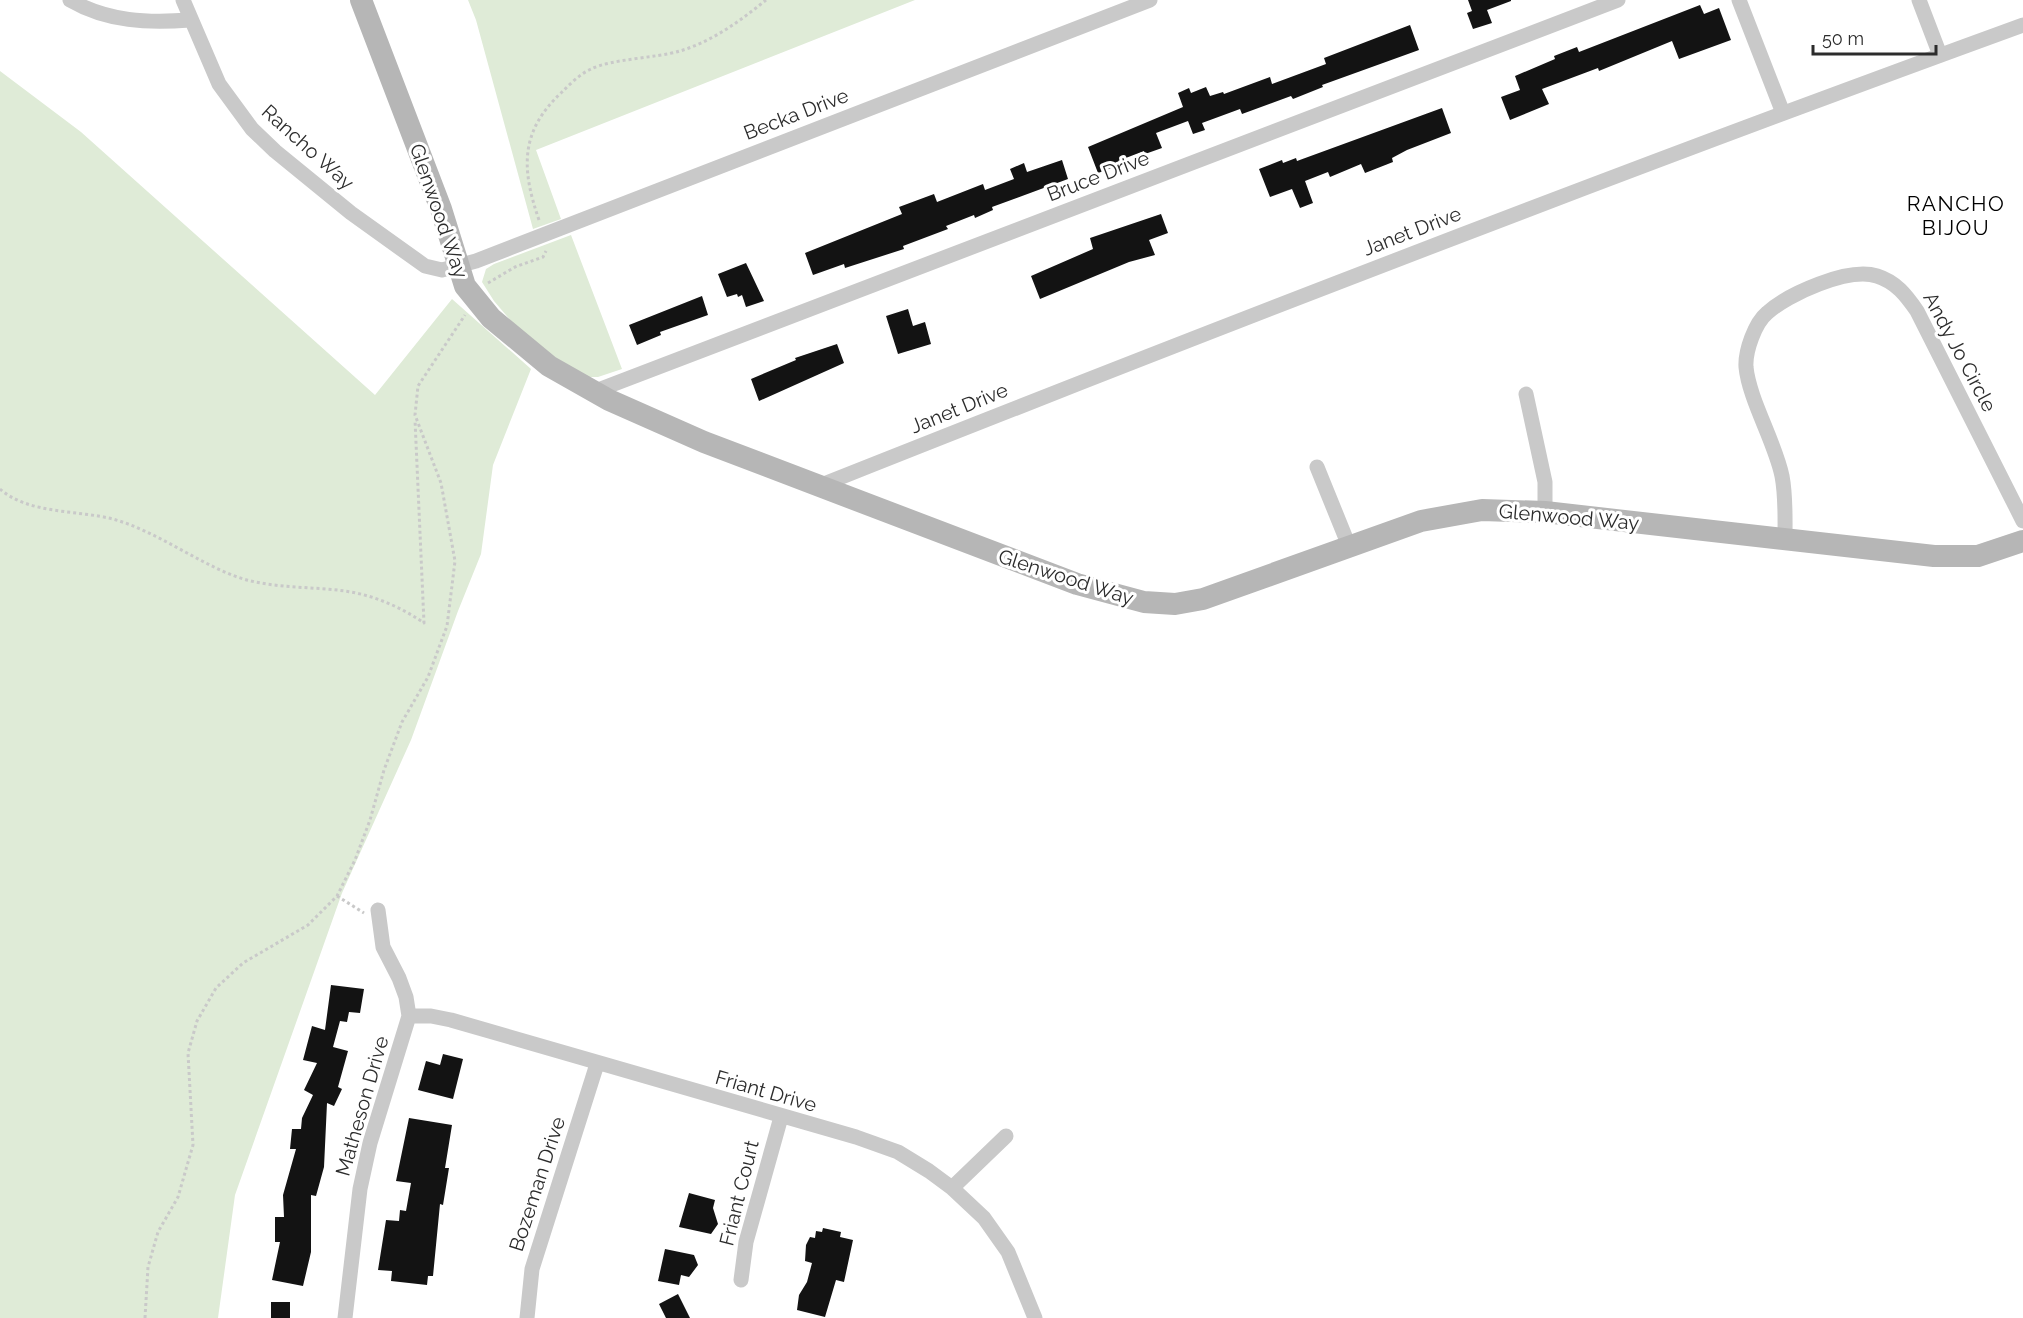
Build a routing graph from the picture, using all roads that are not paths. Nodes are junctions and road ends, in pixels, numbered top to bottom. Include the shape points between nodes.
1 (70, 0) edge
2 (183, 0) edge
3 (361, 0) edge
4 (1150, 0) edge
5 (1618, 0) edge
6 (1739, 0) edge
7 (1919, 0) edge
8 (190, 20) junction
9 (2023, 25) edge
10 (1940, 55) junction
11 (1783, 113) junction
12 (457, 267) junction
13 (593, 392) junction
14 (1526, 394) dead end
15 (1317, 467) dead end
16 (819, 486) junction
17 (1545, 512) junction
18 (2023, 521) edge
19 (1785, 539) junction
20 (2023, 541) edge
21 (1349, 546) junction
22 (379, 915) road end
23 (409, 1016) junction
24 (597, 1064) junction
25 (780, 1117) junction
26 (1006, 1136) dead end
27 (952, 1188) junction
28 (741, 1280) dead end
29 (345, 1318) edge
30 (527, 1318) edge
31 (1035, 1318) edge

1 - 8 street via 130,21
2 - 8 street, Rancho Way
3 - 12 street, Glenwood Way via 441,209
4 - 12 street, Becka Drive
5 - 13 street, Bruce Drive
6 - 11 street
7 - 10 street
8 - 12 street, Rancho Way via 219,84 268,144 351,213 425,266 434,270
9 - 10 street, Janet Drive
10 - 11 street, Janet Drive
11 - 16 street, Janet Drive via 1170,346
12 - 13 street, Glenwood Way via 475,301 524,348
13 - 16 street, Glenwood Way via 704,442
14 - 17 street via 1545,482
15 - 21 street
16 - 21 street, Glenwood Way via 1077,584 1144,602 1175,604 1203,599
17 - 19 street, Glenwood Way
17 - 21 street, Glenwood Way via 1512,509 1454,513
18 - 19 street, Andy Jo Circle via 1917,311 1901,288 1875,276 1842,277 1803,291 1766,313 1752,337 1746,366 1782,475
19 - 20 street, Glenwood Way via 1958,557 1978,556
22 - 23 street, Matheson Drive via 383,947 399,978
23 - 24 street, Friant Drive via 451,1020
23 - 29 street, Matheson Drive via 360,1189
24 - 25 street, Friant Drive
24 - 30 street, Bozeman Drive via 532,1269
25 - 27 street, Friant Drive via 898,1152
25 - 28 street, Friant Court via 746,1242
26 - 27 street
27 - 31 street, Friant Drive via 984,1218 1008,1252

